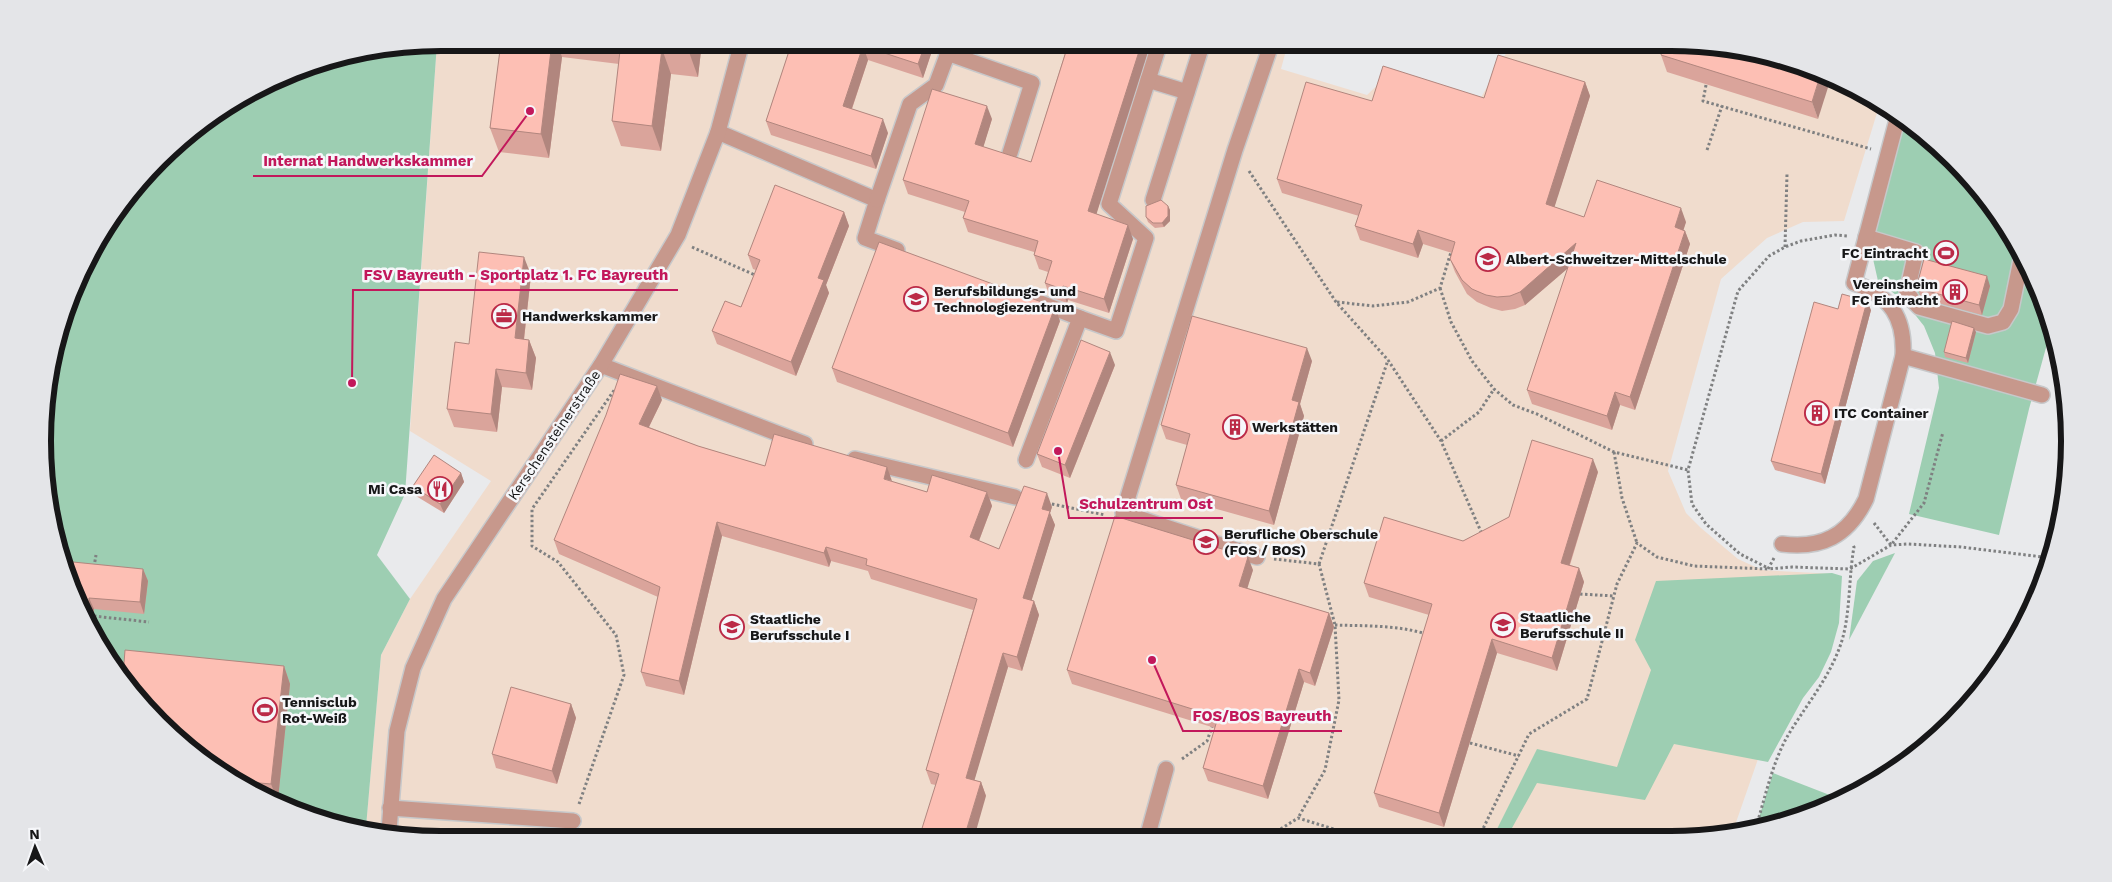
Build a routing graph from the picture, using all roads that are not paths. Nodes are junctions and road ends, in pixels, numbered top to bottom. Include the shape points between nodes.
1 (740, 51) edge
2 (948, 51) edge
3 (956, 51) edge
4 (1157, 51) edge
5 (1200, 51) edge
6 (1269, 51) edge
7 (1148, 80) junction
8 (1187, 92) junction
9 (1896, 123) edge
10 (718, 132) junction
11 (1010, 153) edge
12 (877, 200) junction
13 (1153, 200) dead end
14 (1866, 237) junction
15 (913, 256) edge
16 (2020, 266) edge
17 (1022, 296) edge
18 (1080, 318) junction
19 (1903, 356) junction
20 (601, 365) junction
21 (2042, 396) dead end
22 (822, 451) edge
23 (841, 456) edge
24 (1026, 460) dead end
25 (1015, 497) road end
26 (1782, 544) dead end
27 (1257, 557) road end
28 (1166, 769) dead end
29 (390, 808) junction
30 (573, 821) road end
31 (388, 827) edge
32 (1149, 831) edge

1 - 10 street, Kerschensteinerstraße
2 - 12 street via 936,85 910,104
3 - 11 street via 1032,83
4 - 7 street
5 - 8 street
6 - 27 street via 1235,150 1123,513
7 - 8 street
7 - 18 street via 1109,204 1146,238 1116,330
8 - 13 street
9 - 14 street
10 - 12 street
10 - 20 street, Kerschensteinerstraße via 675,239
12 - 15 street via 865,238
14 - 16 street via 1916,252 1907,292 1919,307 1988,326 2003,322 2011,309
14 - 19 street via 1854,283 1883,298 1897,315 1903,336
17 - 18 street
18 - 24 street
19 - 21 street
19 - 26 street via 1861,508 1848,527 1838,534 1811,544
20 - 22 street
20 - 29 street, Kerschensteinerstraße via 444,599 411,677 397,731
23 - 25 street
28 - 32 street
29 - 30 street
29 - 31 street, Kerschensteinerstraße

